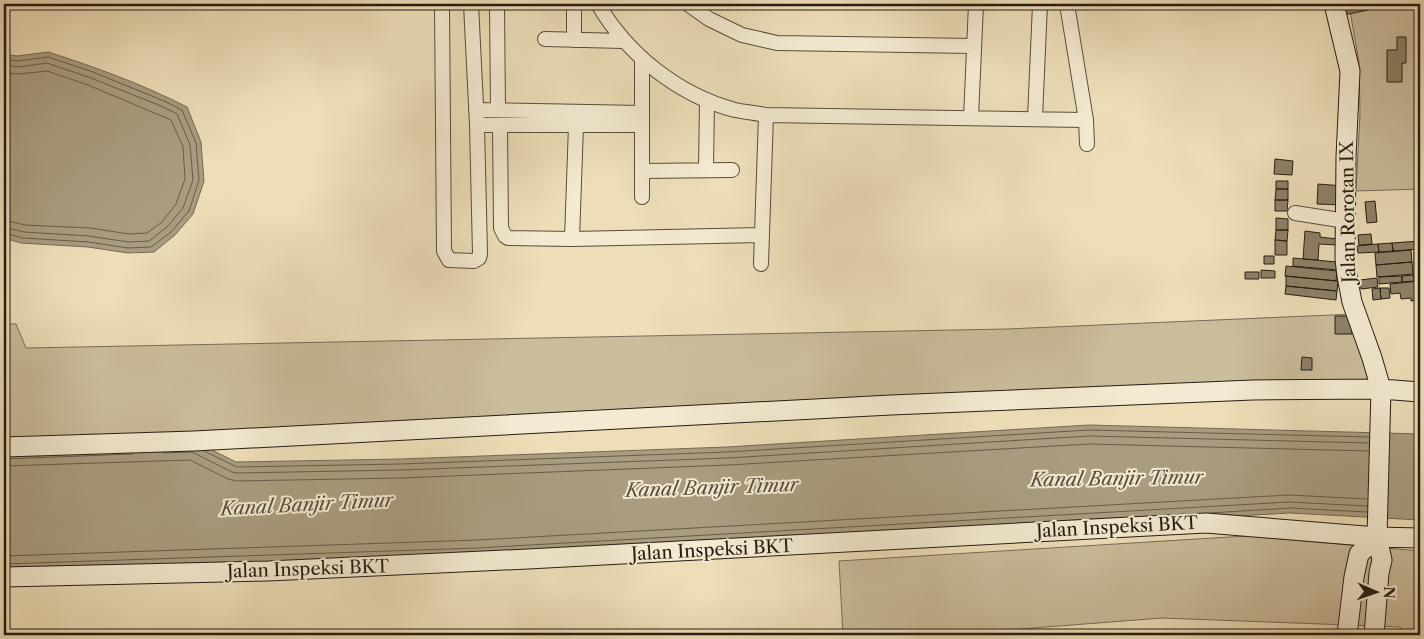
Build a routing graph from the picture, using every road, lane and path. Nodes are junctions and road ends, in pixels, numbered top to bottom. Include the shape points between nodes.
1 (442, 4) edge
2 (471, 4) edge
3 (497, 4) edge
4 (574, 4) edge
5 (598, 4) edge
6 (688, 4) edge
7 (976, 4) edge
8 (1040, 4) edge
9 (1067, 4) edge
10 (1334, 4) edge
11 (545, 39) dead end
12 (574, 40) junction
13 (623, 41) junction
14 (974, 46) junction
15 (642, 58) junction
16 (707, 100) junction
17 (476, 110) junction
18 (503, 110) junction
19 (766, 115) junction
20 (971, 118) junction
21 (1035, 118) junction
22 (642, 119) junction
23 (1086, 120) junction
24 (477, 125) junction
25 (504, 125) junction
26 (576, 125) junction
27 (1087, 144) dead end
28 (706, 170) junction
29 (732, 170) dead end
30 (642, 171) junction
31 (642, 196) dead end
32 (1295, 213) dead end
33 (1346, 220) junction
34 (761, 235) junction
35 (572, 239) junction
36 (761, 264) dead end
37 (1420, 392) edge
38 (1381, 395) junction
39 (4, 447) edge
40 (1378, 528) junction
41 (1420, 538) edge
42 (1420, 550) edge
43 (4, 577) edge
44 (1347, 635) edge
45 (1374, 635) edge

1 - 24 street via 444,251 452,261 474,261 480,256
2 - 17 street
3 - 18 street
4 - 12 street
5 - 13 street
6 - 14 street via 742,36 777,43
7 - 14 street
8 - 21 street
9 - 23 street
10 - 33 street, Jalan Rorotan IX via 1350,71
11 - 12 street
12 - 13 street
13 - 15 street
14 - 20 street
15 - 16 street via 670,81
15 - 22 street
16 - 19 street via 735,110
16 - 28 street
17 - 18 street
17 - 24 street
18 - 22 street
18 - 25 street
19 - 20 street
19 - 34 street
20 - 21 street
21 - 23 street
22 - 26 street
22 - 30 street
23 - 27 street
24 - 25 street
25 - 26 street
25 - 35 street via 501,228 505,236
26 - 35 street
28 - 29 street
28 - 30 street
30 - 31 street
32 - 33 street
33 - 38 street, Jalan Rorotan IX via 1345,259 1352,302
34 - 35 street
34 - 36 street
37 - 38 street
38 - 39 street via 1245,390 900,404 194,441
38 - 40 street, Jalan Rorotan IX
40 - 41 street, Jalan Inspeksi BKT
40 - 42 street
40 - 43 street, Jalan Inspeksi BKT via 1206,523 268,571
40 - 44 street via 1359,554
40 - 45 street, Jalan Rorotan IX via 1382,560

